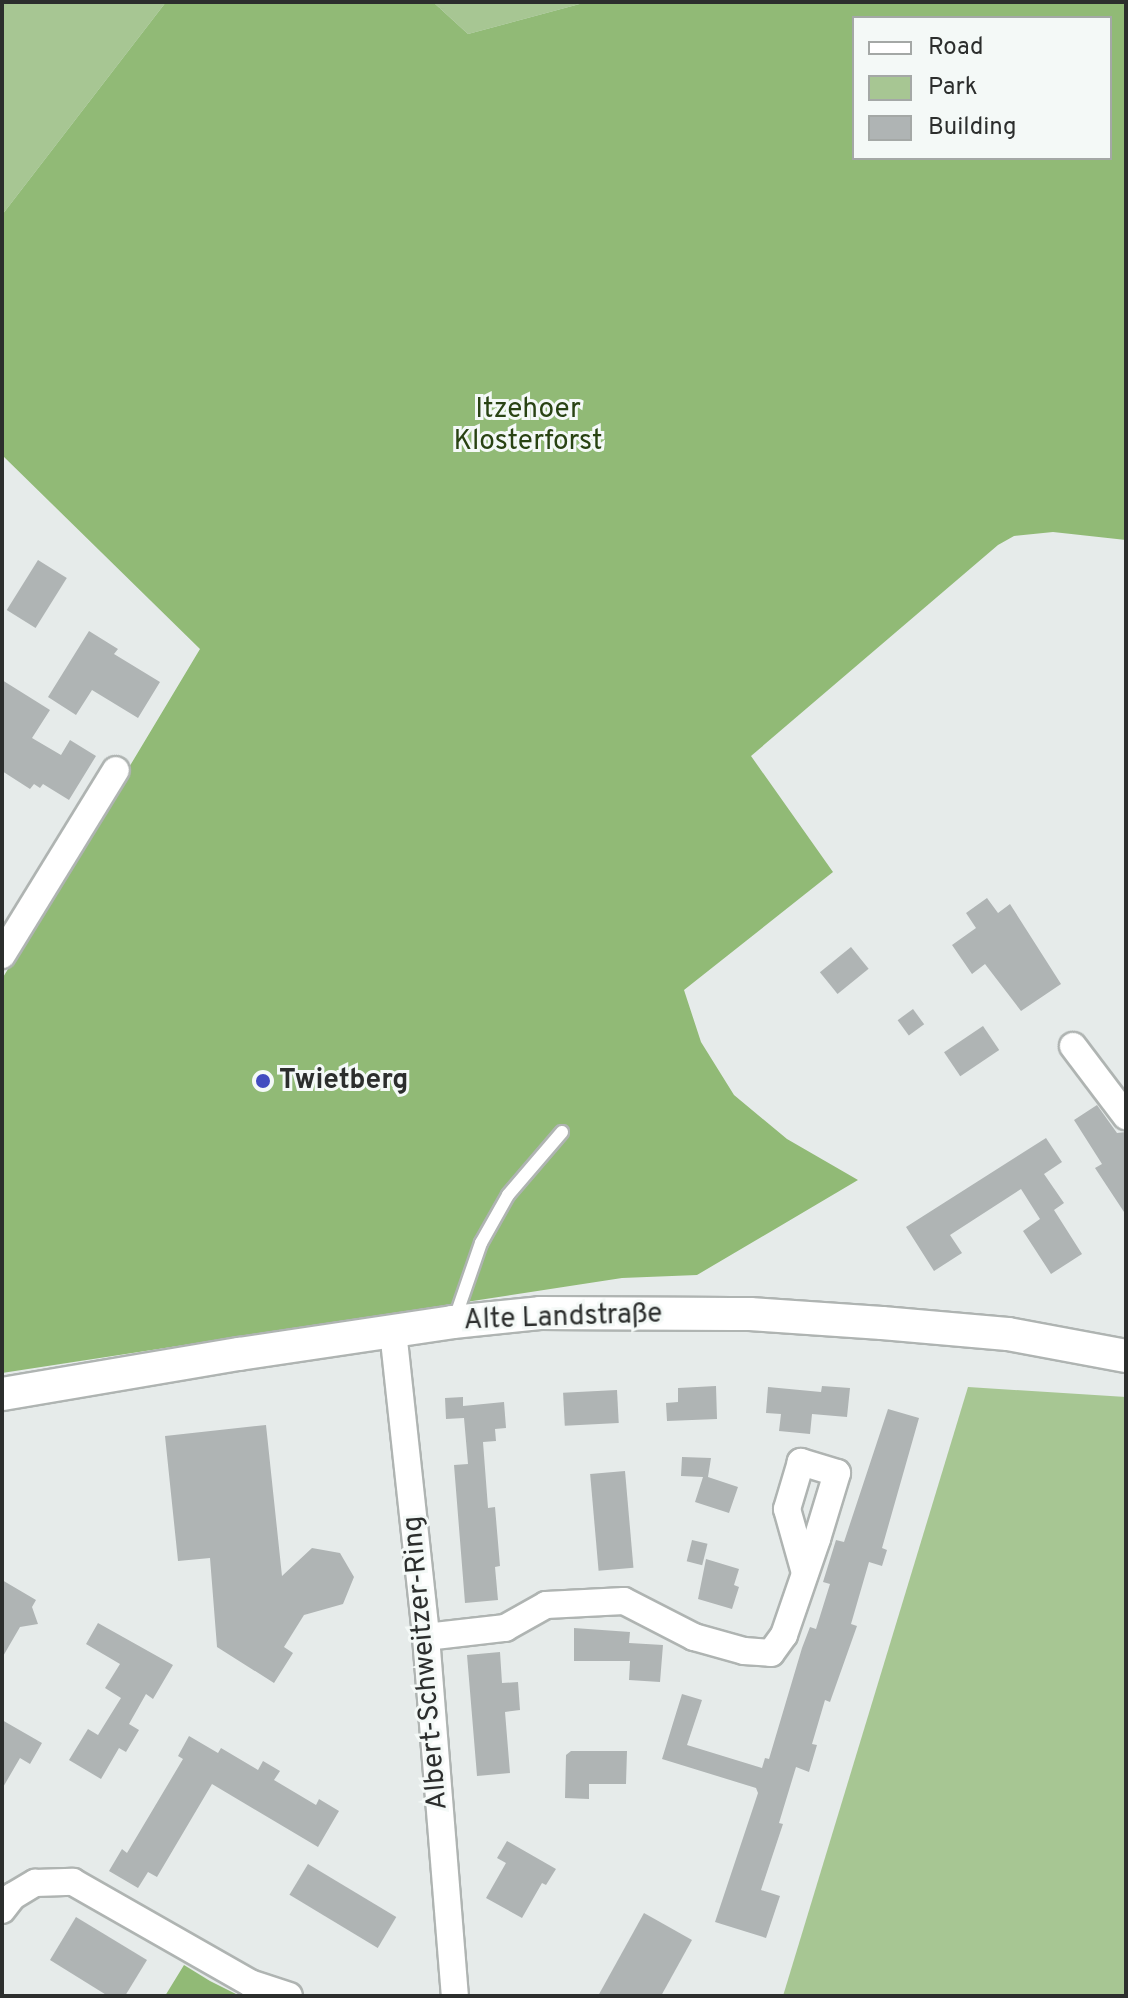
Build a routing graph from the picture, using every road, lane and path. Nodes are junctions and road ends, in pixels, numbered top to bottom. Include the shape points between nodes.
1 (116, 770) dead end
2 (2, 955) edge
3 (1073, 1046) dead end
4 (1126, 1116) edge
5 (562, 1132) dead end
6 (453, 1322) junction
7 (393, 1331) junction
8 (1126, 1356) edge
9 (2, 1394) edge
10 (805, 1573) dead end
11 (426, 1637) junction
12 (2, 1910) edge
13 (289, 1996) edge
14 (455, 1996) edge

1 - 2 street
3 - 4 street
5 - 6 lane via 508,1195 481,1243
6 - 7 street, Alte Landstraße
6 - 8 street, Alte Landstraße via 607,1311 750,1314 983,1331
7 - 9 street, Alte Landstraße
7 - 11 street, Albert-Schweitzer-Ring
10 - 11 street via 784,1635 771,1653 694,1637 624,1601 546,1605 505,1628
11 - 14 street, Albert-Schweitzer-Ring
12 - 13 street via 35,1883 73,1882 250,1983

